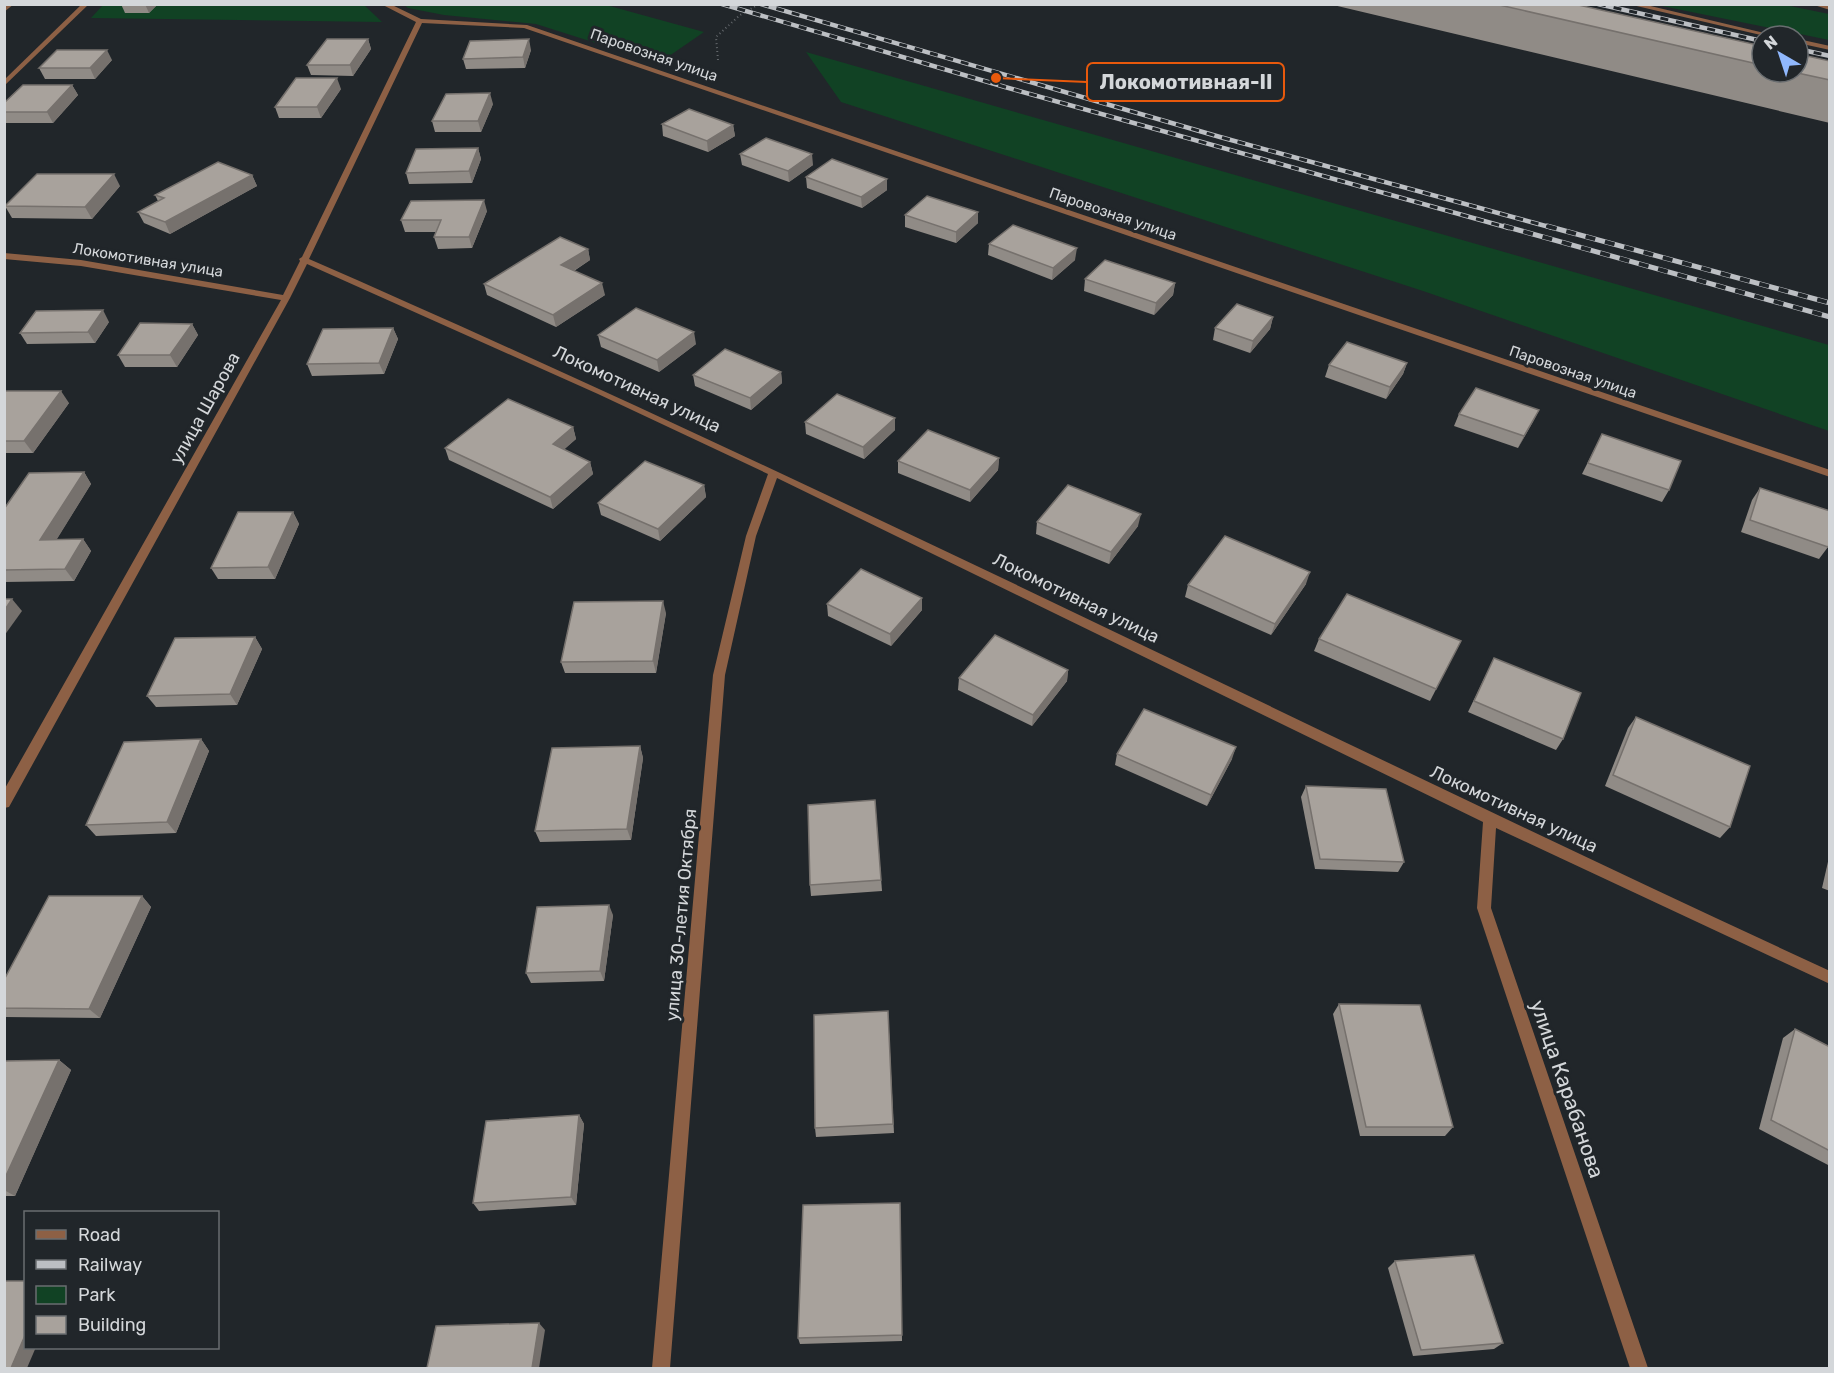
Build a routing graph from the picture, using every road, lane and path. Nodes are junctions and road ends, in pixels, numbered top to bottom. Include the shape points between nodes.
1 (11, 4) edge
2 (86, 4) edge
3 (384, 4) edge
4 (759, 4) edge
5 (1631, 4) edge
6 (1816, 4) edge
7 (1830, 8) edge
8 (4, 10) edge
9 (420, 21) junction
10 (1750, 31) edge
11 (1810, 44) edge
12 (1830, 48) edge
13 (4, 84) edge
14 (720, 92) junction
15 (4, 256) edge
16 (303, 259) junction
17 (286, 298) junction
18 (774, 472) junction
19 (1830, 474) edge
20 (4, 803) edge
21 (1490, 819) junction
22 (1830, 978) edge
23 (661, 1368) edge
24 (1639, 1368) edge

1 - 8 street
2 - 13 street
3 - 9 street, Паровозная улица
4 - 14 path via 716,37
5 - 10 street
6 - 7 street
9 - 14 street, Паровозная улица via 525,26
9 - 16 street, улица Шарова
11 - 12 street
14 - 19 street, Паровозная улица
15 - 17 street, Локомотивная улица via 81,263
16 - 17 street, улица Шарова
16 - 18 street, Локомотивная улица
17 - 20 street, улица Шарова
18 - 21 street, Локомотивная улица
18 - 23 street, улица 30-летия Октября via 751,536 719,675
21 - 22 street, Локомотивная улица
21 - 24 street, улица Карабанова via 1484,908

